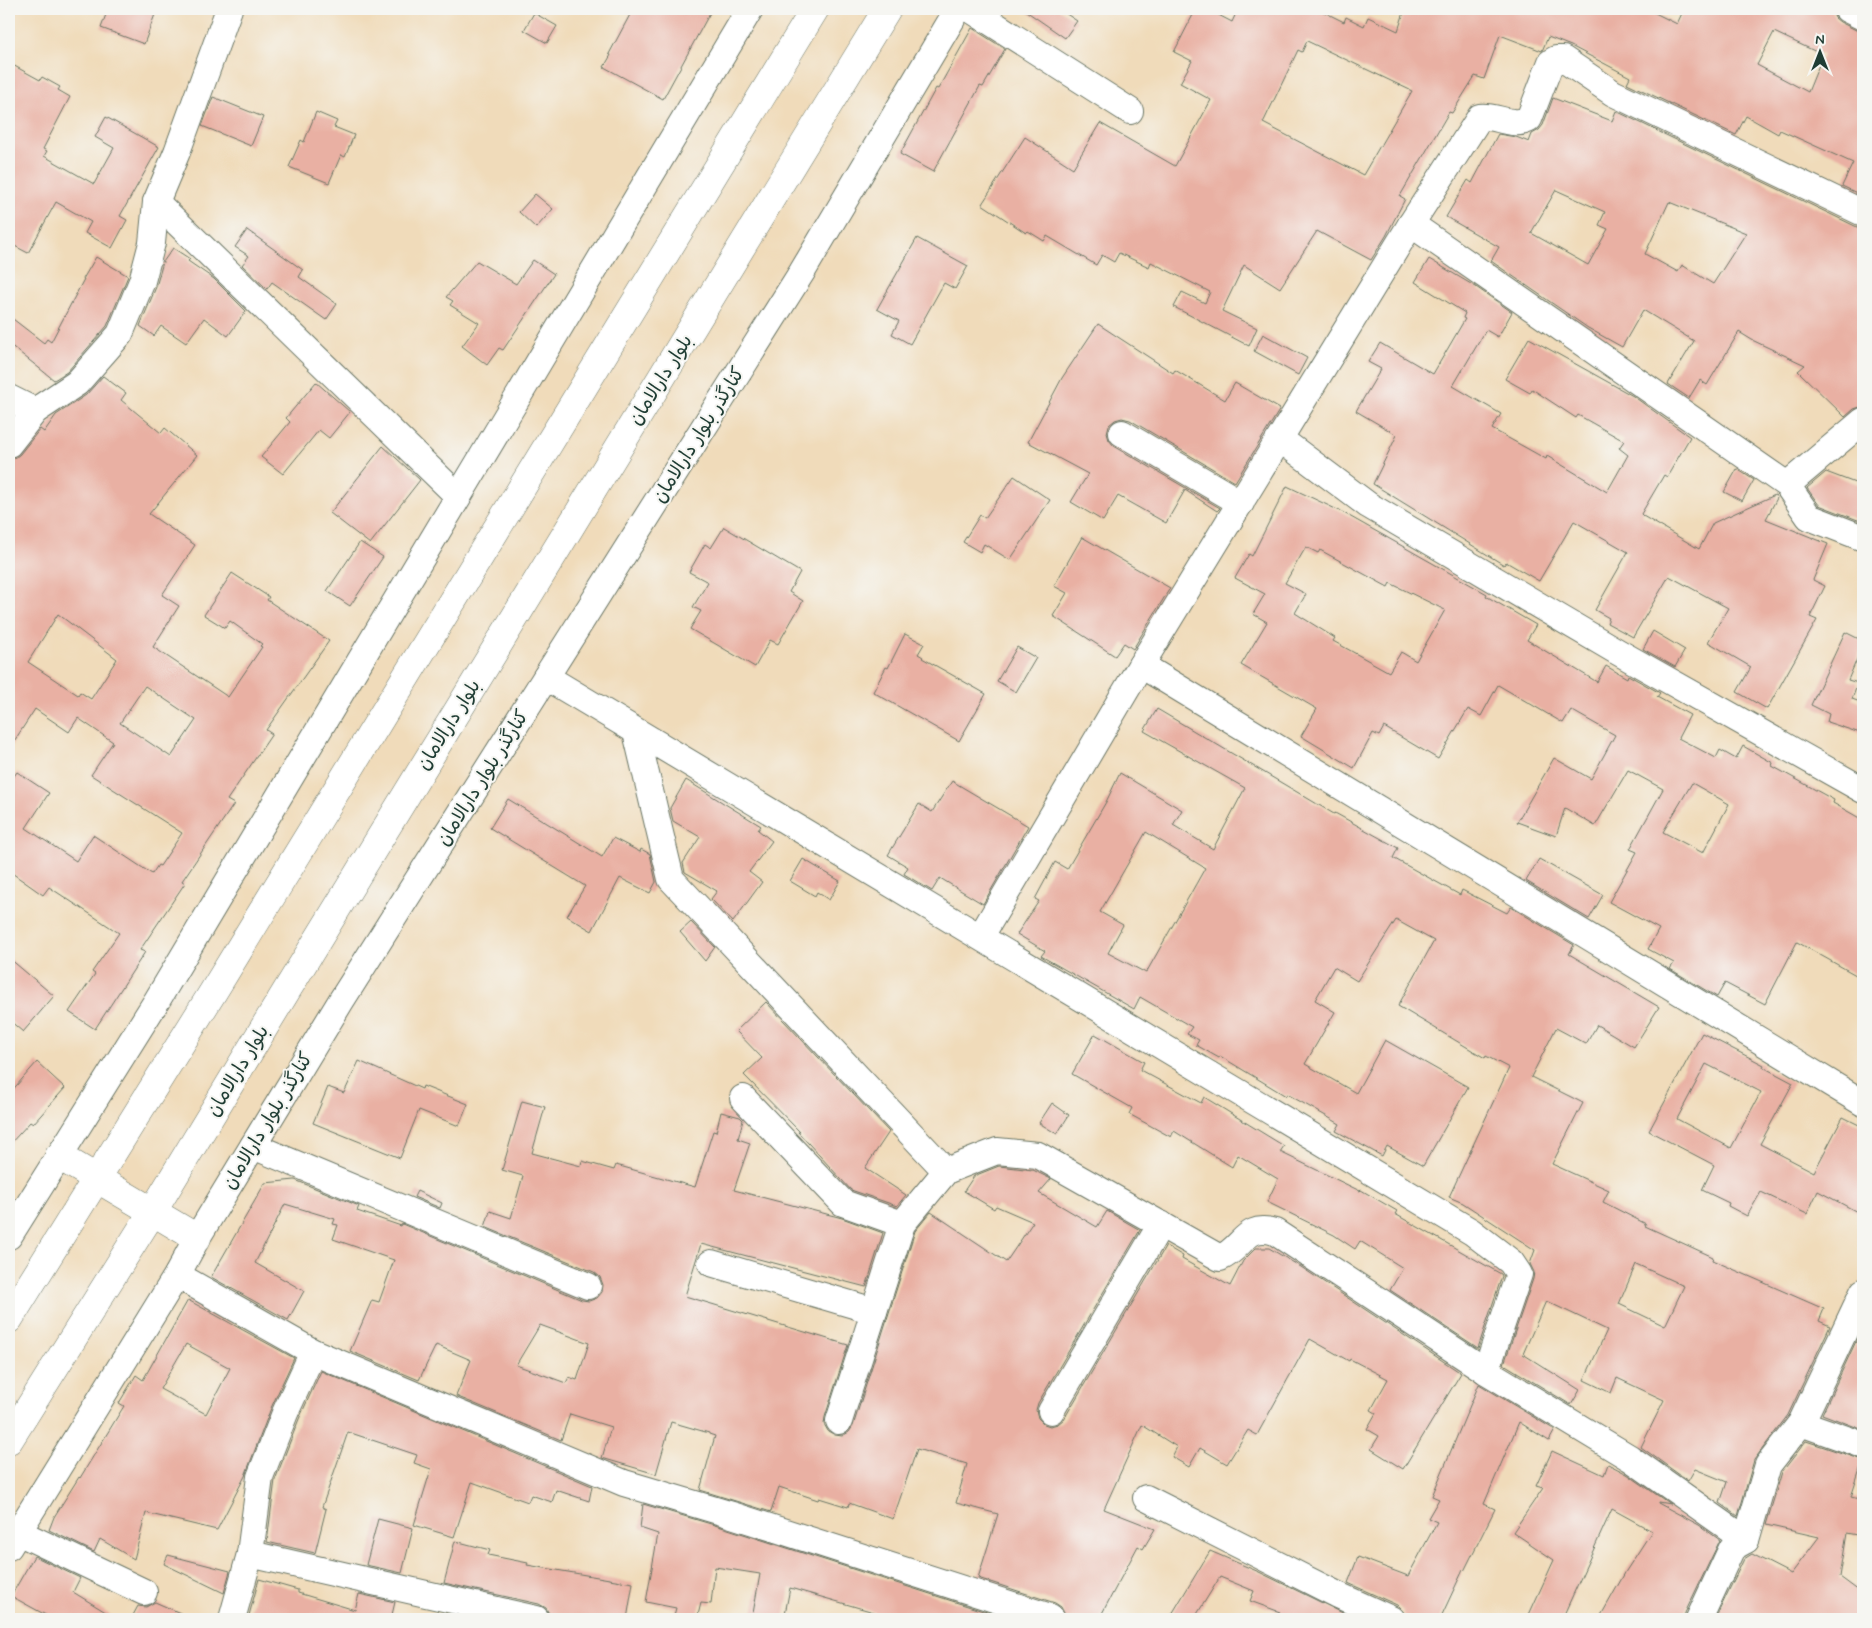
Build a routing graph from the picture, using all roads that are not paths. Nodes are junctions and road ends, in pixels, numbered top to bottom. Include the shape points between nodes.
1 (228, 9) edge
2 (750, 9) edge
3 (815, 9) edge
4 (887, 9) edge
5 (958, 9) edge
6 (970, 9) edge
7 (1847, 9) edge
8 (1863, 17) edge
9 (1130, 111) dead end
10 (156, 202) junction
11 (1863, 212) edge
12 (1411, 224) junction
13 (9, 398) edge
14 (35, 411) junction
15 (1863, 421) edge
16 (1122, 433) dead end
17 (1280, 439) junction
18 (9, 444) edge
19 (1787, 485) junction
20 (458, 496) junction
21 (1241, 503) junction
22 (1863, 538) edge
23 (1142, 665) junction
24 (546, 677) junction
25 (636, 732) junction
26 (1863, 790) edge
27 (981, 936) junction
28 (743, 1098) dead end
29 (1863, 1103) edge
30 (253, 1146) junction
31 (59, 1156) junction
32 (946, 1171) junction
33 (98, 1179) junction
34 (153, 1211) junction
35 (902, 1224) junction
36 (1161, 1224) junction
37 (9, 1236) edge
38 (197, 1238) junction
39 (711, 1263) dead end
40 (177, 1275) junction
41 (588, 1286) dead end
42 (1863, 1292) edge
43 (874, 1312) junction
44 (9, 1319) edge
45 (313, 1352) junction
46 (1486, 1371) junction
47 (1051, 1411) dead end
48 (839, 1421) dead end
49 (1801, 1423) junction
50 (9, 1440) edge
51 (1863, 1445) edge
52 (1146, 1498) dead end
53 (13, 1540) edge
54 (1746, 1540) junction
55 (250, 1554) junction
56 (144, 1592) dead end
57 (1050, 1617) dead end
58 (232, 1619) edge
59 (536, 1619) edge
60 (1391, 1619) edge
61 (1699, 1619) edge

1 - 10 street
2 - 20 street
3 - 33 main road
4 - 34 main road, بلوار دارالامان
5 - 24 street, کنارگذر بلوار دارالامان via 802,272
6 - 9 street
7 - 8 street
10 - 14 street via 152,243 120,334 77,383
10 - 20 street
11 - 12 street via 1613,93 1563,59 1556,59 1529,119 1514,122 1480,117
12 - 17 street
12 - 19 street
13 - 14 street
14 - 18 street
15 - 19 street
16 - 21 street
17 - 21 street
17 - 26 street via 1368,505 1618,652
19 - 22 street via 1809,517
20 - 31 street via 156,1002
21 - 23 street
23 - 27 street
23 - 29 street
24 - 25 street
24 - 30 street, کنارگذر بلوار دارالامان
25 - 27 street
25 - 32 street via 670,879
27 - 46 street via 1472,1232 1511,1262 1519,1274
28 - 35 street via 844,1204
30 - 38 street, کنارگذر بلوار دارالامان
30 - 41 street
31 - 33 main road
31 - 37 street
32 - 35 street
32 - 36 street via 997,1151 1038,1155
33 - 34 main road
33 - 44 main road
34 - 38 main road
34 - 50 main road, بلوار دارالامان
35 - 43 street
36 - 46 street via 1220,1258 1230,1254 1251,1231 1265,1229 1275,1232
36 - 47 street
38 - 40 street, کنارگذر بلوار دارالامان
39 - 43 street
40 - 45 street
40 - 53 street, کنارگذر بلوار دارالامان
42 - 49 street
43 - 48 street
45 - 55 street via 260,1477
45 - 57 street via 624,1483
46 - 54 street via 1630,1458
49 - 51 street
49 - 54 street via 1768,1465
52 - 60 street
53 - 56 street
54 - 61 street via 1732,1548
55 - 58 street
55 - 59 street

